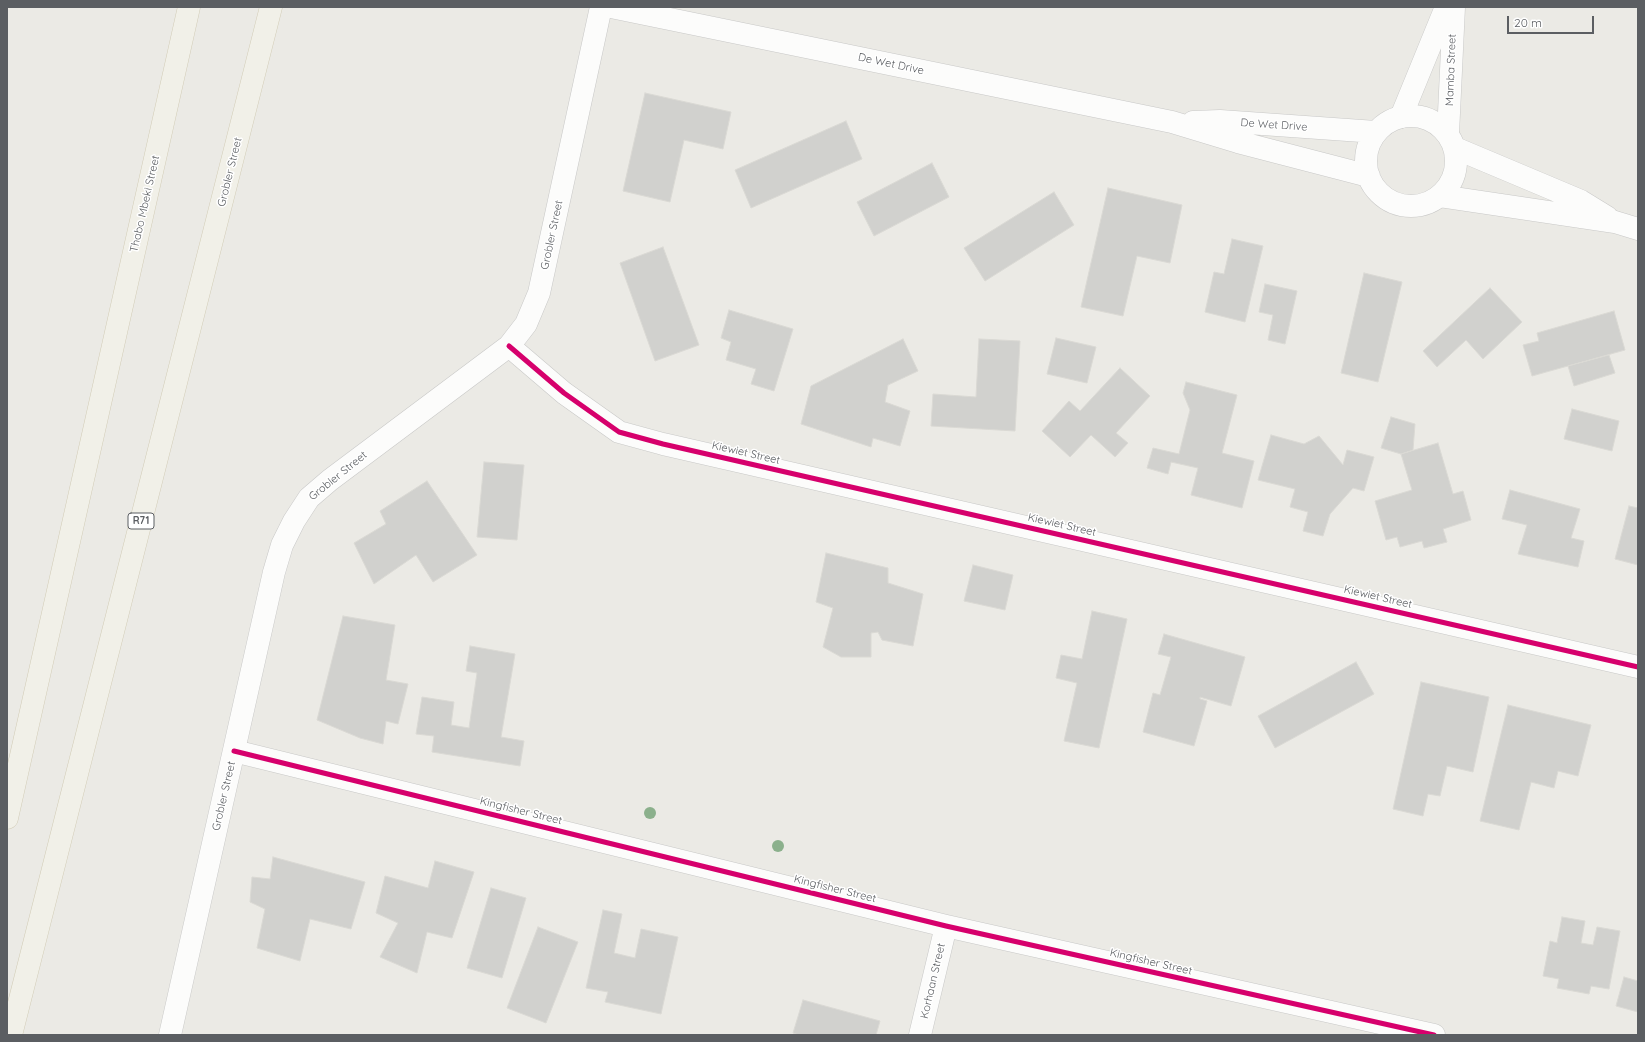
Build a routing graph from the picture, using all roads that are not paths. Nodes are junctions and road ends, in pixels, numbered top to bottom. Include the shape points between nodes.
1 (189, 7) edge
2 (271, 7) edge
3 (601, 7) edge
4 (611, 7) edge
5 (1446, 7) edge
6 (1454, 7) edge
7 (1401, 117) junction
8 (1172, 122) junction
9 (1376, 132) junction
10 (1452, 141) junction
11 (1369, 176) junction
12 (1440, 196) junction
13 (1615, 222) junction
14 (1638, 229) edge
15 (509, 346) junction
16 (1638, 666) edge
17 (234, 751) junction
18 (7, 818) edge
19 (946, 926) junction
20 (11, 1035) edge
21 (170, 1035) edge
22 (920, 1035) edge
23 (1434, 1035) edge

1 - 18 main road, Thabo Mbeki Street
2 - 20 main road, Grobler Street / R71
3 - 15 street, Grobler Street via 539,293 526,324
4 - 8 street, De Wet Drive
5 - 7 street, Mamba Street
6 - 10 street, Mamba Street
7 - 9 street via 1387,122
7 - 10 street via 1414,115 1427,118 1438,124
8 - 9 street, De Wet Drive via 1220,122
8 - 11 street, De Wet Drive
9 - 11 street via 1366,153
10 - 12 street via 1457,161 1455,174
10 - 13 street via 1581,201
11 - 12 street via 1376,189 1386,199 1399,205 1427,203
12 - 13 street
13 - 14 street
15 - 16 street, Kiewiet Street via 570,397 619,432 626,434
15 - 17 street, Grobler Street via 309,498 282,545
17 - 19 street, Kingfisher Street
17 - 21 street, Grobler Street
19 - 22 street, Korhaan Street
19 - 23 street, Kingfisher Street

